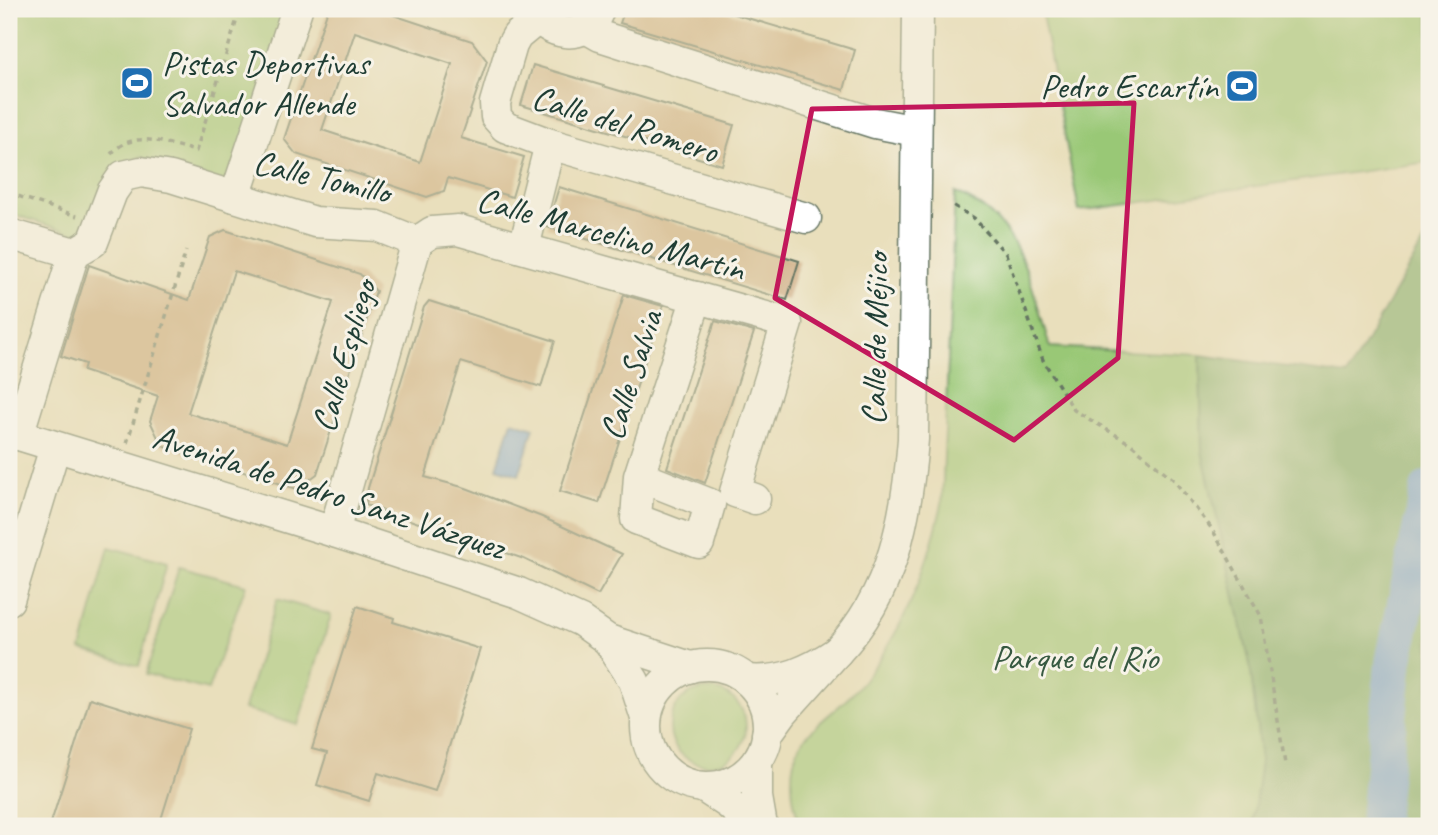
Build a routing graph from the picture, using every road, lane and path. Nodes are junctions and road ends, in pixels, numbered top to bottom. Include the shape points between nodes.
1 (248, 9) edge
2 (297, 9) edge
3 (918, 9) edge
4 (538, 13) edge
5 (592, 18) edge
6 (916, 131) junction
7 (550, 144) junction
8 (106, 160) dead end
9 (9, 192) edge
10 (235, 197) junction
11 (954, 206) dead end
12 (80, 218) dead end
13 (806, 218) dead end
14 (9, 234) edge
15 (417, 242) junction
16 (524, 247) junction
17 (186, 251) dead end
18 (75, 253) junction
19 (697, 297) junction
20 (13, 434) edge
21 (55, 447) junction
22 (119, 467) junction
23 (639, 476) dead end
24 (755, 499) dead end
25 (334, 532) junction
26 (9, 600) edge
27 (608, 640) junction
28 (837, 652) junction
29 (690, 667) junction
30 (747, 680) junction
31 (646, 718) junction
32 (762, 748) junction
33 (1285, 764) dead end
34 (703, 787) junction
35 (753, 826) edge
36 (762, 826) edge

1 - 8 path via 239,13 196,151 138,137 118,146
2 - 10 street
3 - 6 street, Calle de Méjico
4 - 5 street via 561,33
4 - 7 street, Calle del Romero via 512,45 495,112 505,127
5 - 6 street via 600,36
6 - 28 street, Calle de Méjico via 913,439 908,497 897,550 864,619
7 - 13 street, Calle del Romero
7 - 16 street
9 - 12 path
10 - 15 street, Calle Tomillo via 315,222 377,226
10 - 18 street, Calle Tomillo via 171,177 141,172 123,176 93,242
11 - 33 path via 974,218 1006,254 1043,360 1074,410 1130,444 1173,480 1212,528 1261,616
14 - 18 street
15 - 16 street, Calle Marcelino Martín via 432,232 458,230
15 - 25 street, Calle Espliego
16 - 19 street, Calle Marcelino Martín
17 - 22 path
18 - 20 street, Avenida de Pedro Sanz Vázquez
19 - 23 street, Calle Salvia
19 - 24 street, Calle Marcelino Martín via 787,323 735,492
20 - 21 street, Avenida de Pedro Sanz Vázquez
21 - 22 street, Avenida de Pedro Sanz Vázquez
21 - 26 street
22 - 25 street, Avenida de Pedro Sanz Vázquez
25 - 27 street, Avenida de Pedro Sanz Vázquez via 519,593 581,621
27 - 29 street, Avenida de Pedro Sanz Vázquez
27 - 31 street, Avenida de Pedro Sanz Vázquez via 634,681
28 - 30 street, Calle de Méjico via 796,675
28 - 32 street, Calle de Méjico via 783,712
29 - 30 street via 720,666
29 - 31 street via 666,681
30 - 32 street via 764,704
31 - 34 street via 655,759 675,779
32 - 34 street via 727,784
32 - 36 street via 757,797
34 - 35 street

